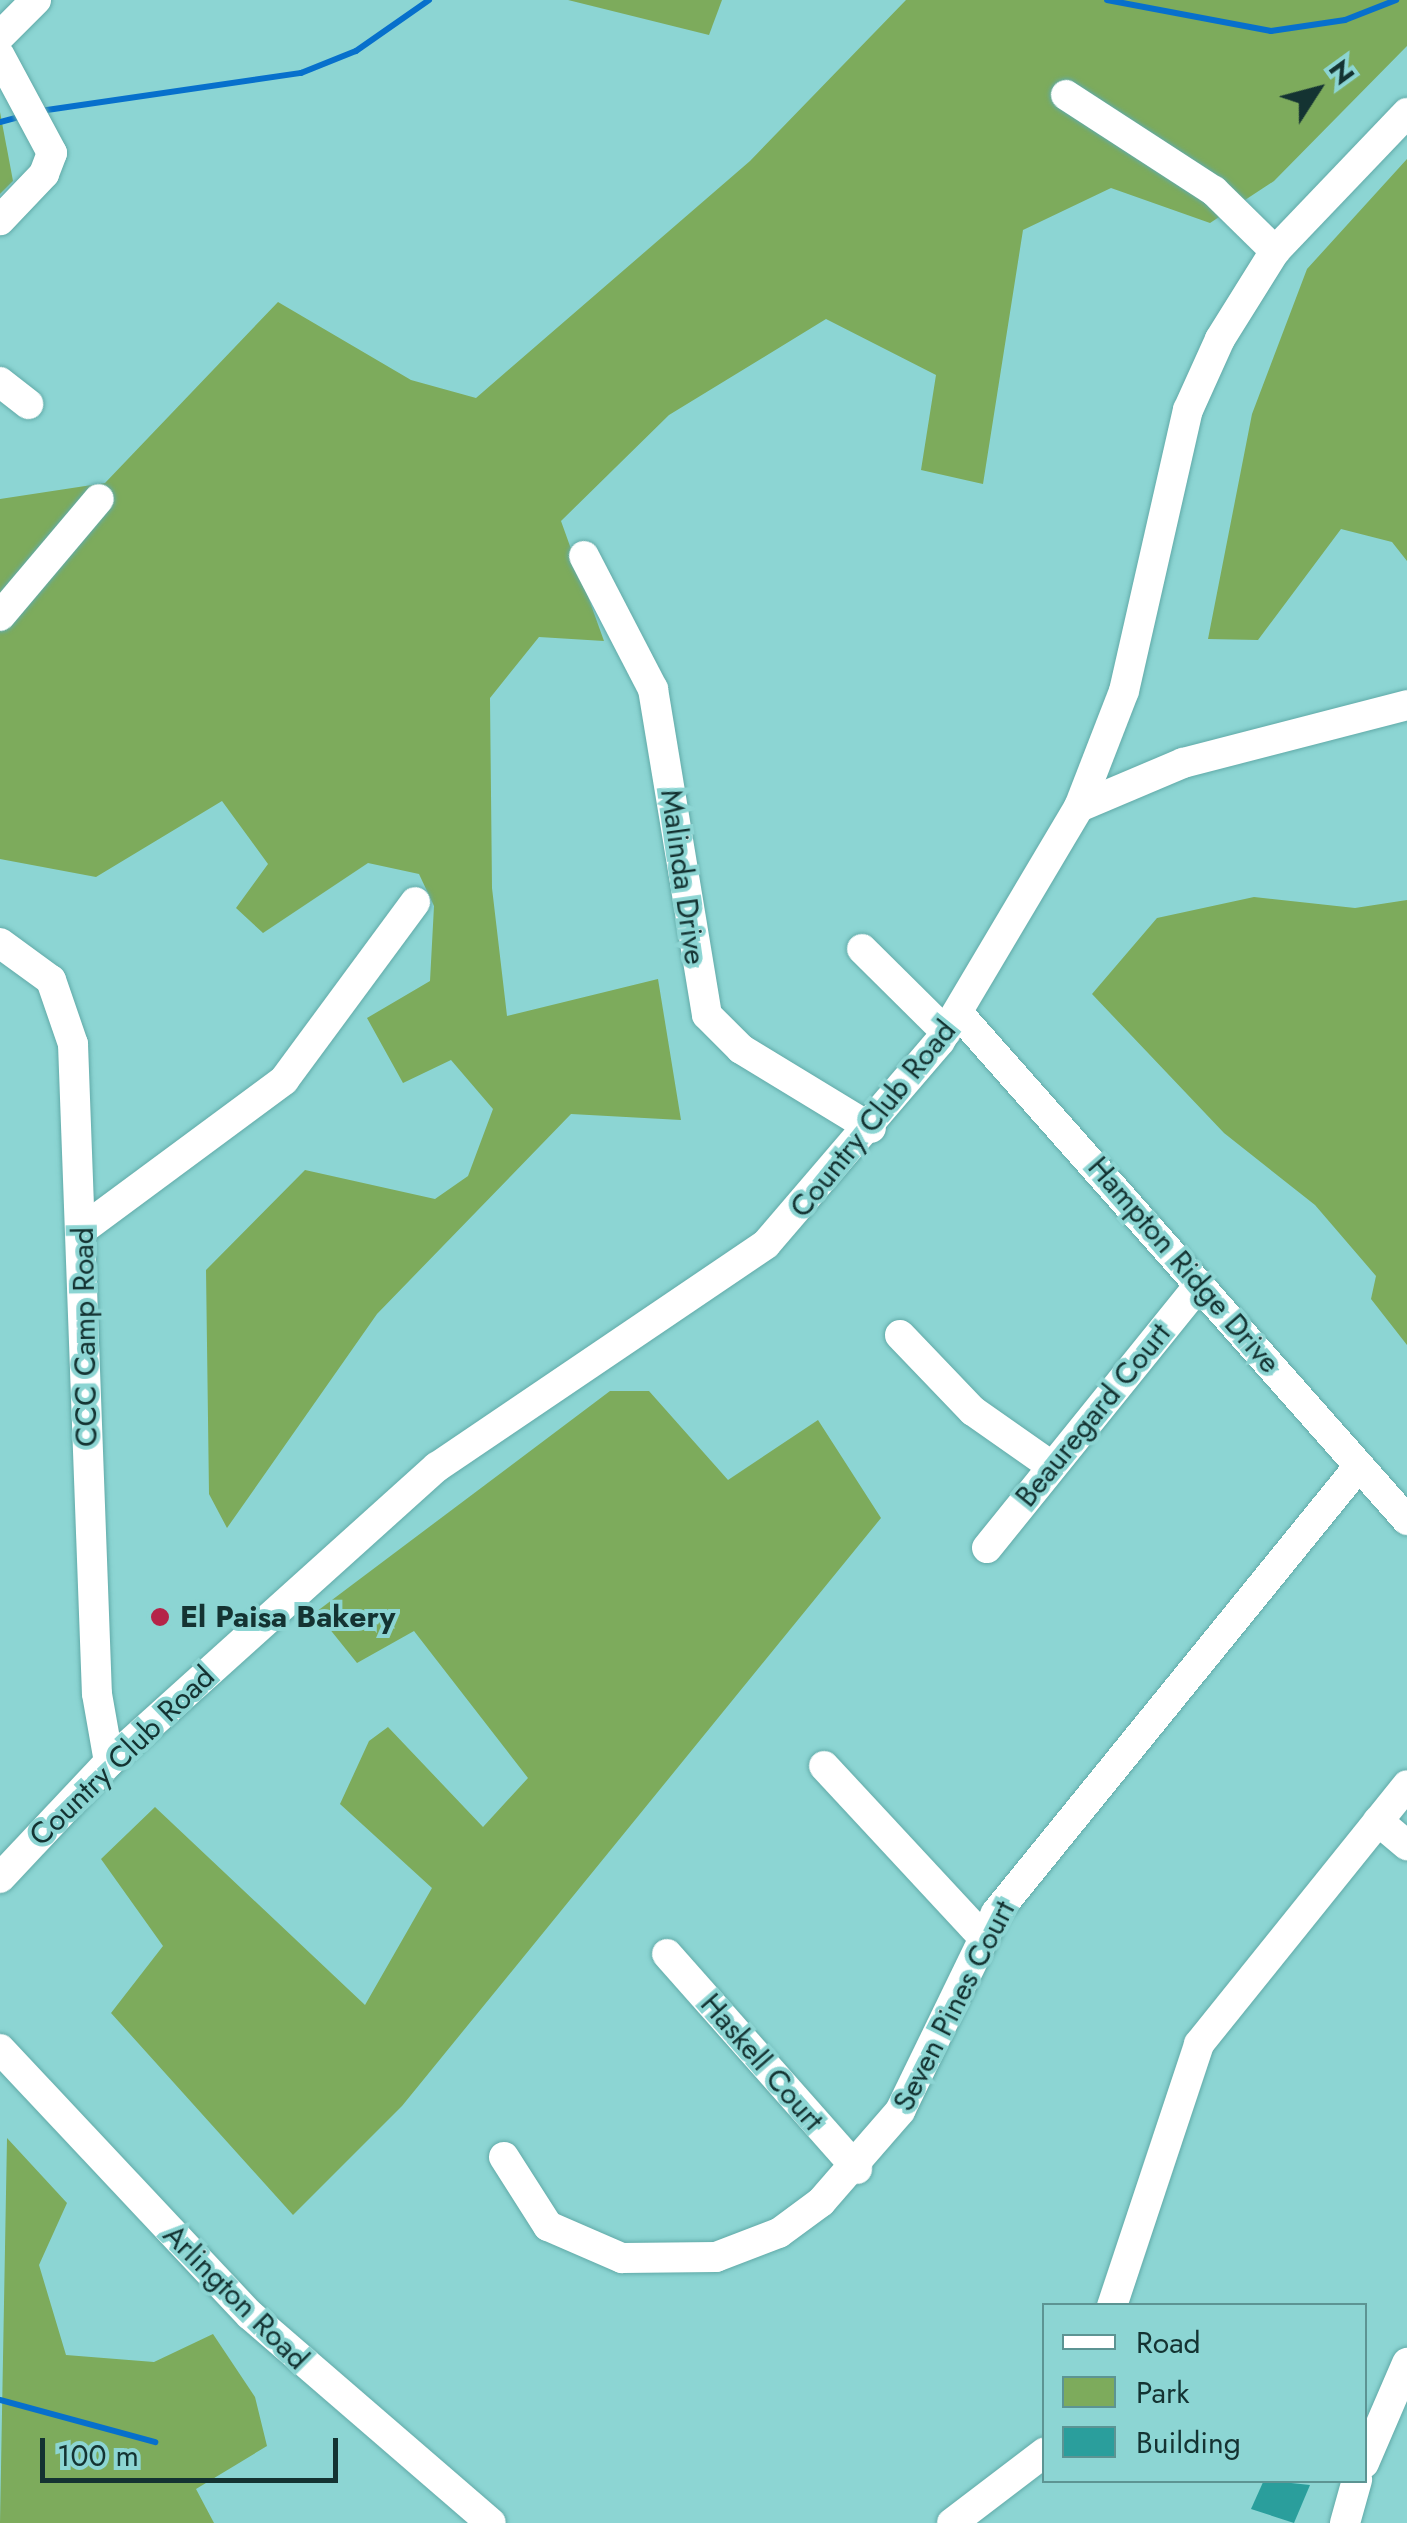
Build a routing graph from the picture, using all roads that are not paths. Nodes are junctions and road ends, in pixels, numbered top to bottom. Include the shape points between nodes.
1 (36, 0) edge
2 (0, 36) edge
3 (0, 56) edge
4 (1066, 96) dead end
5 (1407, 112) edge
6 (0, 220) edge
7 (1275, 250) junction
8 (0, 382) edge
9 (28, 404) dead end
10 (99, 499) dead end
11 (584, 556) dead end
12 (0, 616) edge
13 (1407, 705) edge
14 (1079, 807) junction
15 (415, 902) dead end
16 (0, 943) edge
17 (862, 949) dead end
18 (953, 1023) junction
19 (871, 1128) junction
20 (83, 1229) junction
21 (1200, 1284) junction
22 (900, 1335) dead end
23 (1050, 1465) junction
24 (1359, 1466) junction
25 (1407, 1520) edge
26 (987, 1548) dead end
27 (110, 1762) junction
28 (824, 1766) dead end
29 (1407, 1785) edge
30 (1378, 1822) junction
31 (1407, 1846) edge
32 (0, 1878) edge
33 (983, 1937) junction
34 (667, 1954) dead end
35 (0, 2049) edge
36 (504, 2158) dead end
37 (858, 2169) junction
38 (1113, 2303) edge
39 (1407, 2364) edge
40 (1042, 2456) edge
41 (1367, 2456) edge
42 (1356, 2483) edge
43 (492, 2523) edge
44 (952, 2523) edge
45 (1344, 2523) edge

1 - 2 street
3 - 6 street via 49,165
4 - 7 street via 1214,192
5 - 7 street, Country Club Road
7 - 14 street, Country Club Road via 1188,410 1141,634
8 - 9 street
10 - 12 street
11 - 19 street, Malinda Drive via 653,689 707,1015 741,1049
13 - 14 street via 1183,763
14 - 18 street, Country Club Road
15 - 20 street via 284,1080
16 - 20 street, CCC Camp Road via 45,972 70,1024
17 - 18 street, Hampton Ridge Drive
18 - 19 street, Country Club Road
18 - 21 street, Hampton Ridge Drive
19 - 27 street, Country Club Road via 766,1244 437,1466
20 - 27 street, CCC Camp Road via 96,1694
21 - 23 street, Beauregard Court
21 - 24 street, Hampton Ridge Drive
22 - 23 street via 973,1411
23 - 26 street, Beauregard Court
24 - 25 street, Hampton Ridge Drive
24 - 33 street, Seven Pines Court
27 - 32 street, Country Club Road
28 - 33 street
29 - 30 street
30 - 31 street
30 - 38 street via 1199,2044
33 - 37 street, Seven Pines Court via 900,2111
34 - 37 street, Haskell Court
35 - 43 street, Arlington Road via 250,2315
36 - 37 street, Seven Pines Court via 548,2226 595,2251 652,2262 748,2247
39 - 41 street
40 - 44 street
42 - 45 street

